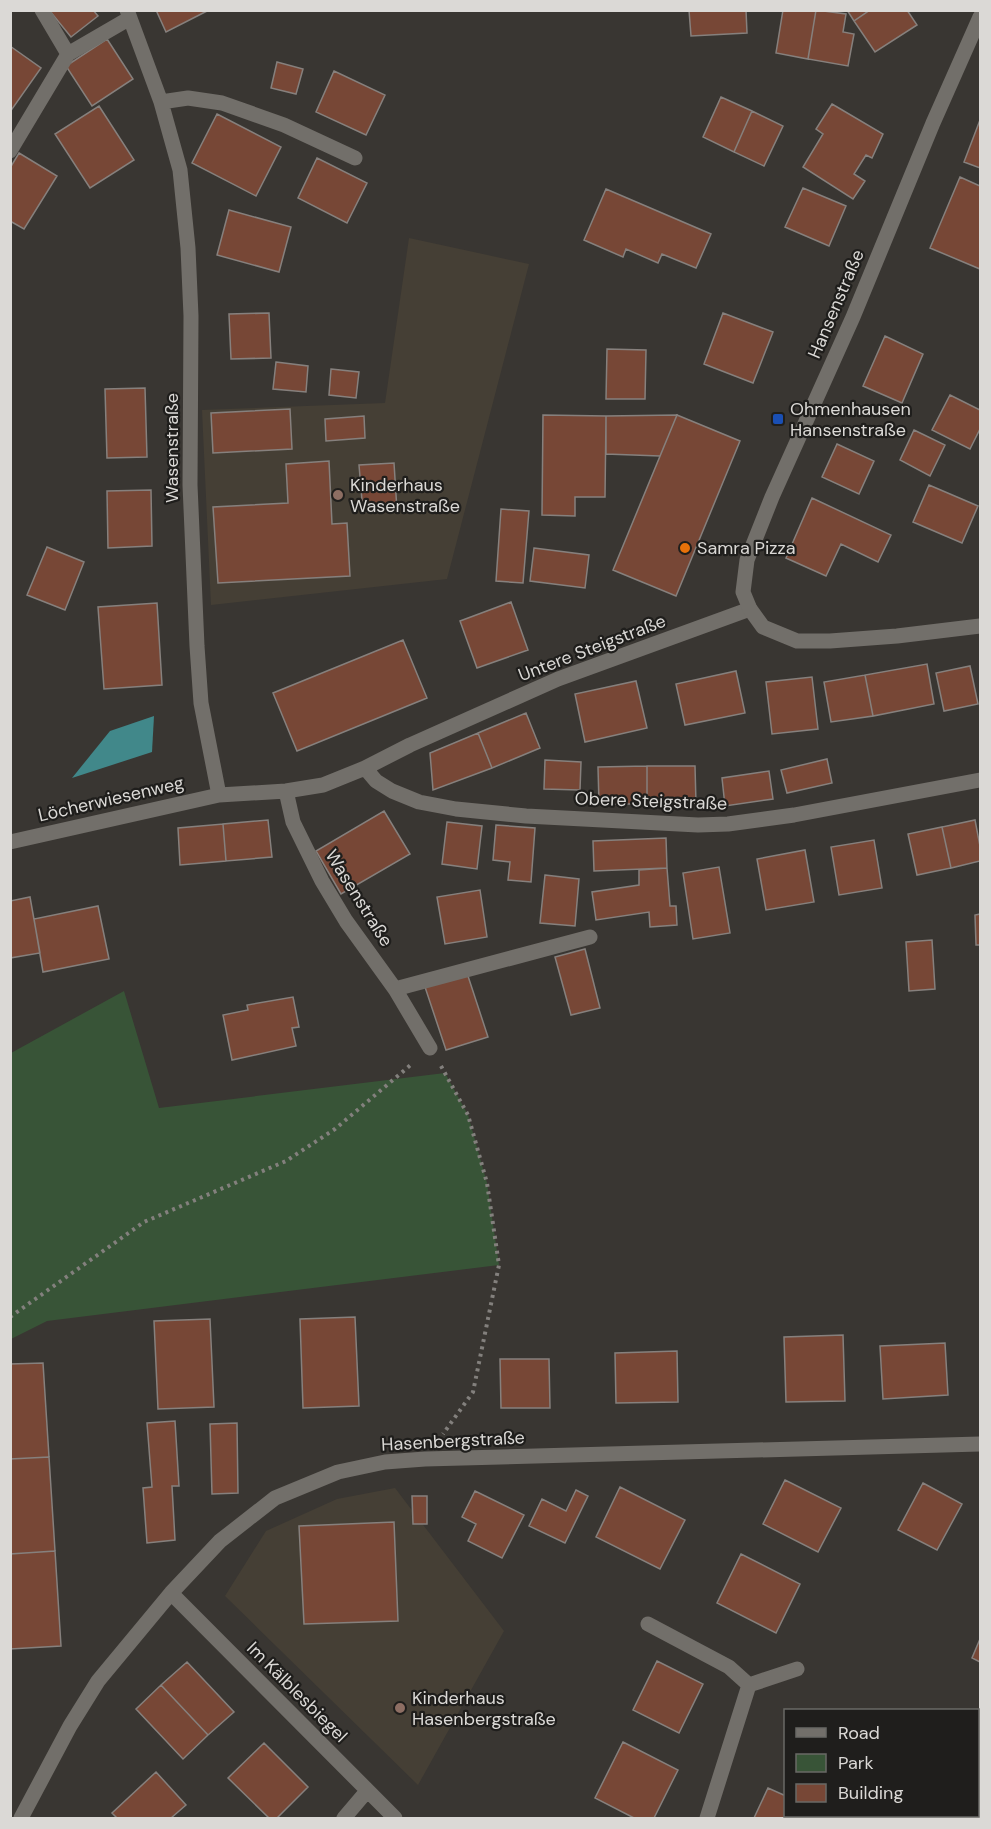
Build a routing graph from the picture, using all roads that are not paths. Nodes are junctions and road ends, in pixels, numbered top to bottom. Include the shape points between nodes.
1 (42, 10) edge
2 (129, 14) edge
3 (981, 17) edge
4 (69, 54) junction
5 (161, 102) junction
6 (10, 151) edge
7 (354, 158) dead end
8 (750, 609) junction
9 (981, 626) edge
10 (365, 768) junction
11 (981, 780) edge
12 (286, 791) junction
13 (219, 795) junction
14 (10, 842) edge
15 (590, 937) dead end
16 (395, 989) junction
17 (430, 1048) road end
18 (981, 1444) edge
19 (171, 1593) junction
20 (648, 1624) dead end
21 (796, 1669) dead end
22 (749, 1685) junction
23 (367, 1791) junction
24 (21, 1818) edge
25 (344, 1818) edge
26 (395, 1818) edge
27 (706, 1818) edge

1 - 4 street
2 - 4 street
2 - 5 street, Wasenstraße
3 - 8 street, Hansenstraße via 747,560 743,591
4 - 6 street
5 - 7 street via 188,98 222,103 284,125
5 - 13 street, Wasenstraße via 180,170 188,248 190,485 197,646 201,703
8 - 9 street via 764,627 797,641 897,636
8 - 10 street, Untere Steigstraße via 558,679
10 - 11 street, Obere Steigstraße via 392,791 419,802 447,807 526,816 698,825 794,815
10 - 12 street, Untere Steigstraße via 323,785
12 - 13 street, Untere Steigstraße
12 - 16 street, Wasenstraße via 293,822 322,881
13 - 14 street, Löcherwiesenweg
15 - 16 street
16 - 17 street, Wasenstraße
18 - 19 street, Hasenbergstraße via 385,1462 338,1472 274,1498 220,1541
19 - 23 street, Im Kälblesbiegel
19 - 24 street, Hasenbergstraße via 98,1681
20 - 22 street via 729,1667
21 - 22 street
22 - 27 street
23 - 25 street
23 - 26 street, Im Kälblesbiegel

